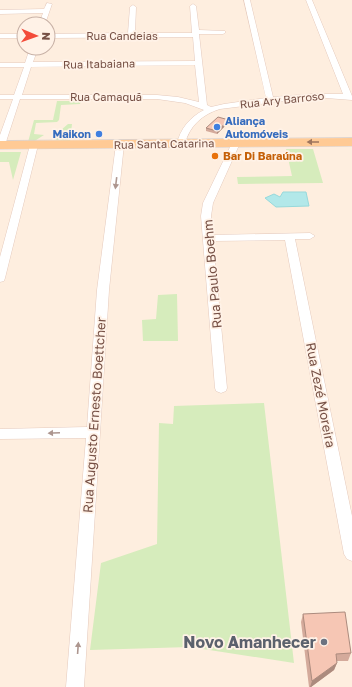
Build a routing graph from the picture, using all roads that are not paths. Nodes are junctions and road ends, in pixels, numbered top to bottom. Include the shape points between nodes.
1 (247, 0) edge
2 (309, 0) edge
3 (49, 4) dead end
4 (193, 6) dead end
5 (134, 7) dead end
6 (0, 12) edge
7 (46, 12) junction
8 (45, 16) edge
9 (223, 32) dead end
10 (196, 34) junction
11 (0, 36) edge
12 (16, 36) edge
13 (56, 36) edge
14 (131, 36) junction
15 (31, 56) edge
16 (199, 63) junction
17 (28, 64) junction
18 (0, 65) edge
19 (0, 97) edge
20 (17, 97) junction
21 (350, 97) edge
22 (270, 100) junction
23 (207, 108) junction
24 (352, 142) edge
25 (236, 143) junction
26 (120, 144) junction
27 (181, 144) junction
28 (34, 145) junction
29 (0, 146) edge
30 (289, 236) junction
31 (310, 236) dead end
32 (208, 238) junction
33 (0, 278) edge
34 (221, 388) dead end
35 (93, 432) junction
36 (0, 434) edge
37 (352, 554) edge
38 (75, 687) edge

1 - 22 street
2 - 21 street
3 - 7 street
4 - 10 street
5 - 14 street
6 - 7 street
7 - 8 street
9 - 10 street, Rua Candeias
10 - 14 street, Rua Candeias
10 - 16 street
11 - 12 street
13 - 14 street, Rua Candeias
15 - 17 street
16 - 17 street, Rua Itabaiana
16 - 23 street
17 - 18 street, Rua Itabaiana
17 - 20 street
19 - 20 street, Rua Camaquã
20 - 23 street, Rua Camaquã via 157,97 174,98
20 - 29 street
21 - 22 street, Rua Ary Barroso via 322,95
22 - 23 street, Rua Ary Barroso
23 - 27 street, Rua Ary Barroso via 186,129
24 -> 25 main road, Rua Santa Catarina
25 - 27 main road, Rua Santa Catarina
25 - 32 street, Rua Paulo Boehm via 208,203
26 - 27 main road, Rua Santa Catarina
26 - 28 main road, Rua Santa Catarina
26 -> 35 street, Rua Augusto Ernesto Boettcher via 103,290
28 - 29 main road, Rua Santa Catarina
28 - 33 street
30 - 31 street
30 - 32 street
30 - 37 street, Rua Zezé Moreira
32 - 34 street, Rua Paulo Boehm
35 -> 36 street
38 -> 35 street, Rua Augusto Ernesto Boettcher

